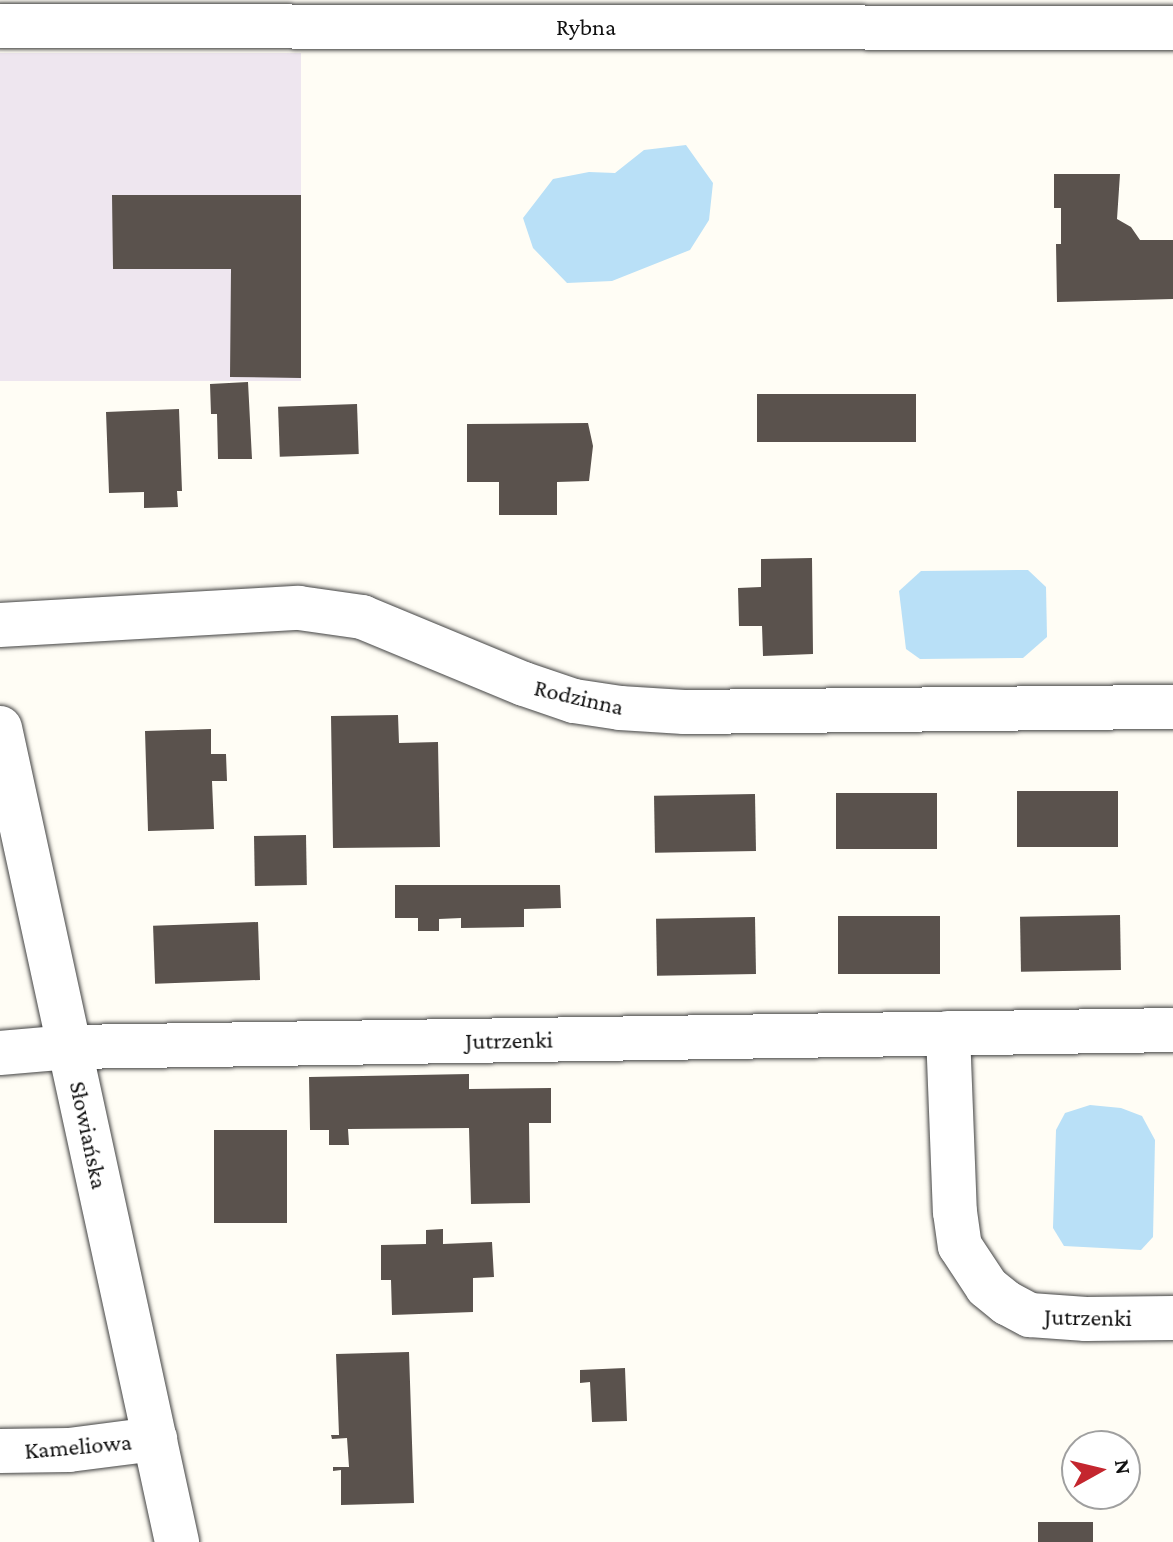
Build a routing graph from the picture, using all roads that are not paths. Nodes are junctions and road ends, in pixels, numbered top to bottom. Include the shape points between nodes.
1 (0, 26) edge
2 (1173, 28) edge
3 (0, 625) edge
4 (1173, 707) edge
5 (0, 728) edge
6 (1173, 1030) edge
7 (948, 1033) junction
8 (70, 1047) junction
9 (0, 1053) edge
10 (1173, 1318) edge
11 (155, 1439) junction
12 (0, 1451) edge
13 (177, 1542) edge

1 - 2 street, Rybna
3 - 4 street, Rodzinna via 299,608 362,617 524,684 574,701 620,708 684,712
5 - 8 street, Słowiańska
6 - 7 street, Jutrzenki
7 - 8 street, Jutrzenki
7 - 10 street, Jutrzenki via 960,1246 987,1287 1030,1315
8 - 9 street, Jutrzenki
8 - 11 street, Słowiańska
11 - 12 street, Kameliowa via 69,1450
11 - 13 street, Słowiańska

